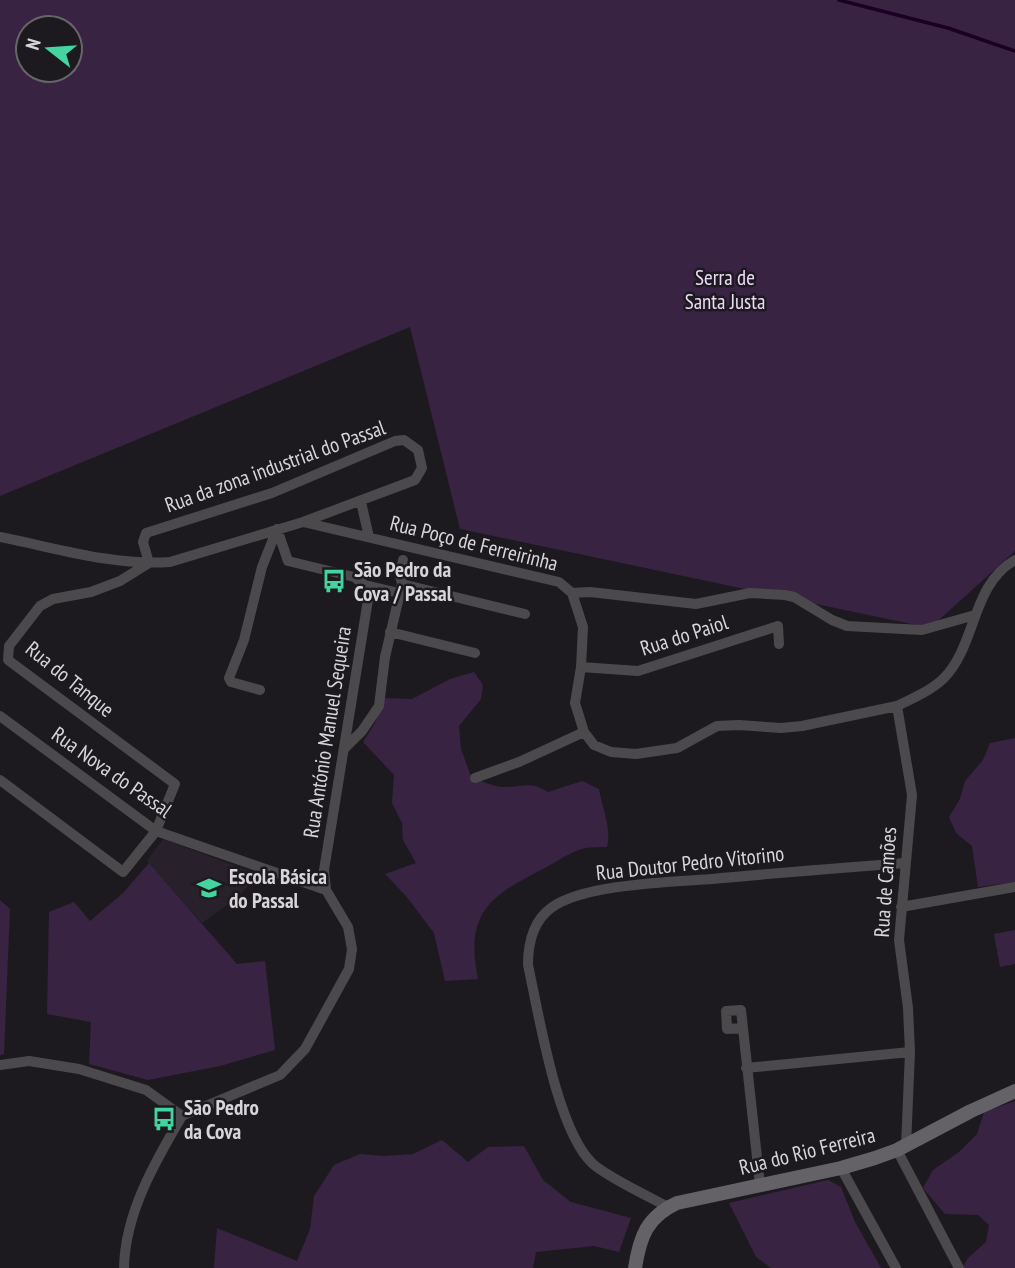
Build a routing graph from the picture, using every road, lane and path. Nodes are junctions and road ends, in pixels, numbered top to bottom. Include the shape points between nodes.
1 (361, 502) junction
2 (303, 523) junction
3 (276, 529) junction
4 (0, 537) edge
5 (369, 537) junction
6 (403, 560) dead end
7 (1015, 560) edge
8 (149, 563) junction
9 (365, 585) junction
10 (400, 589) junction
11 (572, 593) junction
12 (525, 614) dead end
13 (975, 615) junction
14 (390, 632) junction
15 (779, 644) dead end
16 (475, 653) dead end
17 (581, 667) junction
18 (260, 690) dead end
19 (897, 706) junction
20 (0, 716) edge
21 (584, 732) junction
22 (344, 750) junction
23 (475, 778) dead end
24 (0, 780) edge
25 (156, 831) junction
26 (904, 863) junction
27 (1015, 887) edge
28 (326, 890) junction
29 (901, 907) junction
30 (743, 1028) dead end
31 (910, 1052) junction
32 (0, 1065) edge
33 (746, 1068) junction
34 (1015, 1091) edge
35 (182, 1116) junction
36 (901, 1148) junction
37 (841, 1168) junction
38 (760, 1185) junction
39 (668, 1207) junction
40 (124, 1268) edge
41 (635, 1268) edge
42 (896, 1268) edge
43 (959, 1268) edge

1 - 2 street, Rua da zona industrial do Passal
1 - 5 street, Rua Poço de Ferreirinha
1 - 8 street, Rua da zona industrial do Passal via 415,480 422,468 412,443 395,441 272,493 146,533
2 - 3 street, Rua Poço de Ferreirinha
2 - 5 street, Rua Poço de Ferreirinha
3 - 8 street via 170,562
3 - 9 street via 288,561 354,577
3 - 18 street via 229,678
4 - 8 street via 120,562
5 - 11 street, Rua Poço de Ferreirinha via 559,582
6 - 10 street
7 - 13 street via 987,587
8 - 25 street, Rua do Tanque via 120,581 40,606 9,646 9,660 175,784
9 - 10 street
9 - 22 street, Rua António Manuel Sequeira via 368,600
10 - 12 street
10 - 14 street
11 - 13 street, Rua Poço de Ferreirinha via 696,604 750,593 785,595 847,626 922,630
11 - 17 street via 583,626
13 - 19 street via 959,658 943,679
14 - 16 street
14 - 22 street via 379,706
15 - 17 street, Rua do Paiol via 778,626 638,671
17 - 21 street via 575,702
19 - 21 street via 802,726 717,726 677,748 636,754 594,746
19 - 26 street, Rua de Camões via 912,795
20 - 25 street, Rua Nova do Passal
21 - 23 street
22 - 28 street, Rua António Manuel Sequeira via 324,870
24 - 25 street via 123,872
25 - 28 street, Rua Nova do Passal
26 - 29 street, Rua de Camões
26 - 39 street, Rua Doutor Pedro Vitorino via 611,889 563,901 536,925 528,944 528,965 559,1099 575,1141 593,1164
27 - 29 street
28 - 35 street via 348,927 352,949 349,970 305,1049 280,1074
29 - 31 street, Rua de Camões via 899,940
30 - 33 street
31 - 33 street
31 - 36 street, Rua de Camões
32 - 35 street via 29,1061 79,1069 146,1090
33 - 38 street
34 - 36 street, Rua do Rio Ferreira
35 - 40 street via 139,1199 124,1245
36 - 37 street, Rua do Rio Ferreira
36 - 43 street
37 - 38 street, Rua do Rio Ferreira
37 - 42 street
38 - 39 street, Rua do Rio Ferreira
39 - 41 street via 647,1227

